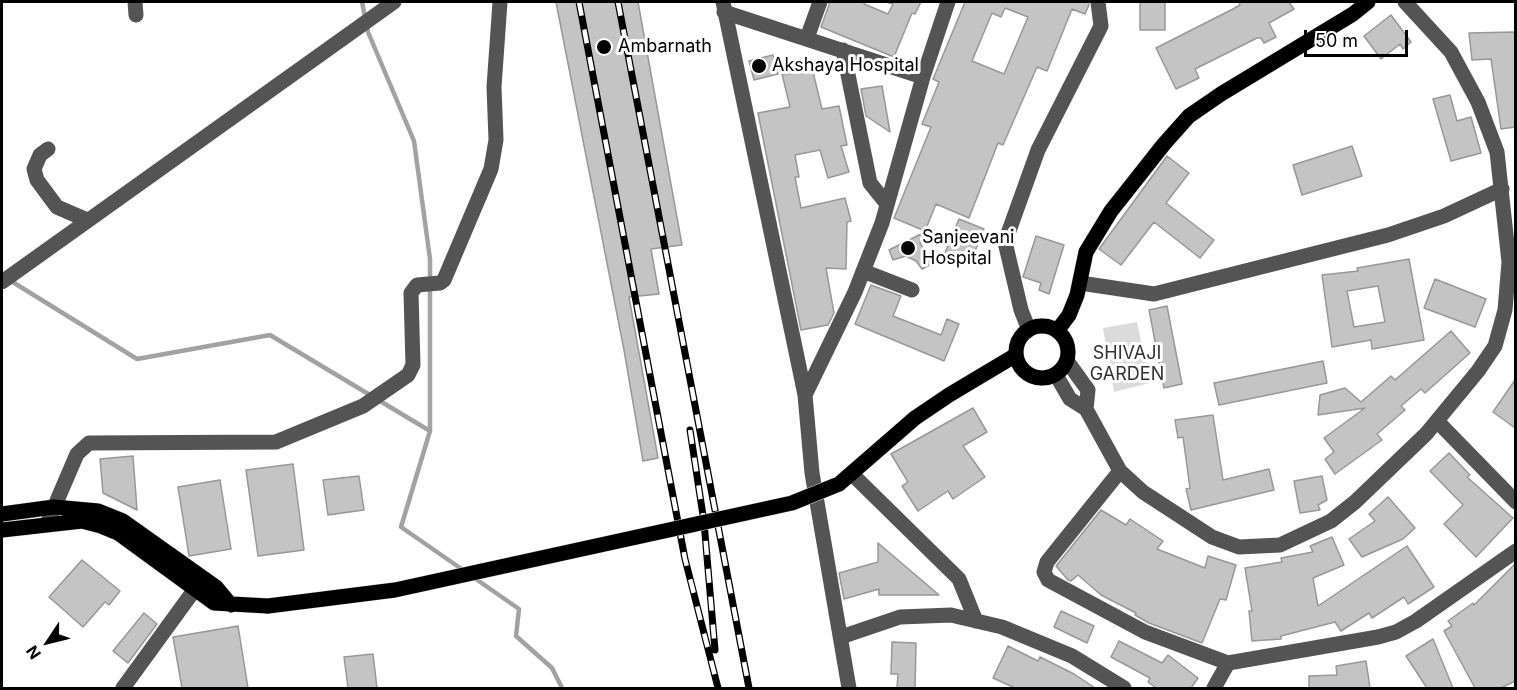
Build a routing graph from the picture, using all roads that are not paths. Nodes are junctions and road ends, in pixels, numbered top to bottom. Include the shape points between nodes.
1 (500, 2) edge
2 (820, 2) edge
3 (948, 2) edge
4 (1098, 2) edge
5 (1368, 2) edge
6 (1405, 2) edge
7 (389, 6) edge
8 (723, 7) edge
9 (807, 38) junction
10 (843, 50) junction
11 (923, 77) junction
12 (48, 149) dead end
13 (1502, 189) junction
14 (887, 204) junction
15 (1510, 215) edge
16 (87, 220) junction
17 (863, 271) junction
18 (7, 278) edge
19 (1080, 283) junction
20 (912, 290) dead end
21 (1029, 330) junction
22 (1057, 331) junction
23 (1016, 355) junction
24 (1067, 361) junction
25 (1056, 375) junction
26 (805, 395) junction
27 (1086, 409) junction
28 (1437, 421) junction
29 (1120, 471) junction
30 (852, 474) junction
31 (1515, 502) edge
32 (54, 507) junction
33 (2, 514) edge
34 (46, 524) junction
35 (2, 530) edge
36 (1515, 551) edge
37 (195, 589) junction
38 (231, 605) junction
39 (976, 621) junction
40 (841, 637) junction
41 (1228, 663) junction
42 (123, 688) edge
43 (849, 688) edge
44 (1124, 688) edge
45 (1214, 688) edge

1 - 32 street via 492,169 444,280 417,285 411,293 412,365 408,375 374,399 276,442 89,443 77,454
2 - 9 street
3 - 11 street
4 - 21 street via 1101,26 1038,150 1005,242
5 - 19 main road via 1189,116 1111,211 1086,252
6 - 13 street via 1451,52 1478,102 1497,152
7 - 16 street
8 - 9 street
8 - 26 street
9 - 10 street
10 - 11 street
10 - 14 street via 870,183
11 - 14 street
12 - 16 street via 40,155 34,169 37,180 57,207
13 - 15 street
13 - 19 street via 1444,216 1388,235 1154,294
14 - 17 street
15 - 28 street via 1505,310 1500,333 1478,371
16 - 18 street
17 - 20 street
17 - 26 street
19 - 22 main road via 1069,315
21 - 22 main road via 1043,326
21 - 23 main road via 1019,341
22 - 24 main road via 1066,342
23 - 25 main road via 1027,374 1042,379
23 - 30 main road via 915,418
24 - 25 main road
24 - 27 street via 1088,390
25 - 27 street via 1070,399
26 - 40 street via 812,473
27 - 29 street
28 - 29 street via 1331,521 1280,544 1239,547 1212,537 1143,492
28 - 31 street
29 - 41 street via 1047,562 1044,572 1048,580 1145,632
30 - 38 main road, bridge via 839,484 792,503 395,590 268,606
30 - 39 street via 959,579
32 - 33 main road
32 - 34 street
32 - 38 main road via 98,511 123,521 216,587
34 - 35 main road
34 - 37 main road via 82,521 118,533
36 - 41 street via 1396,632
37 - 38 main road via 214,603
37 - 42 street
39 - 40 street via 951,615 900,617
39 - 44 street via 1002,627 1072,656
40 - 43 street
41 - 45 street

